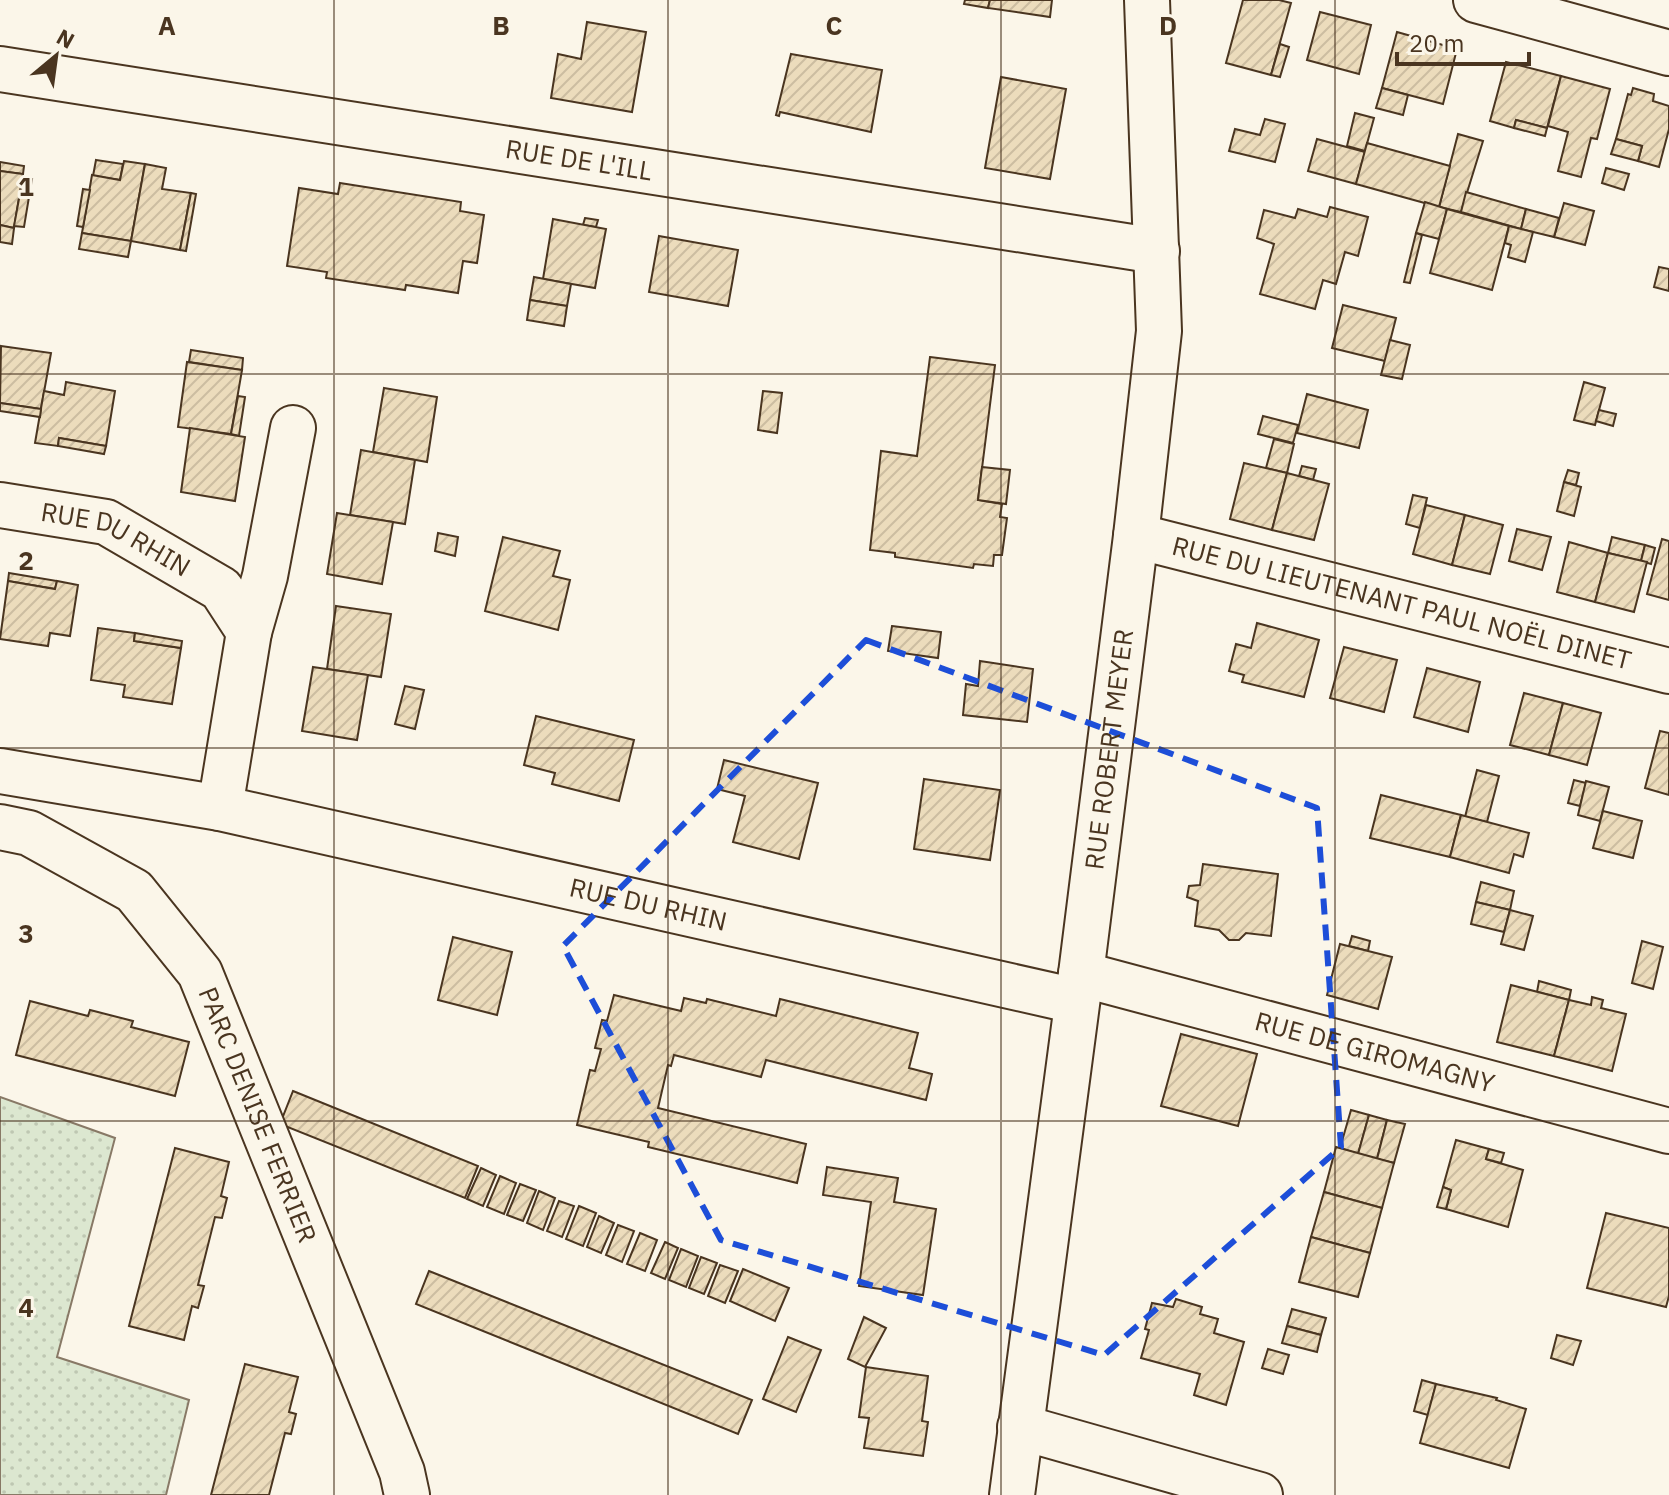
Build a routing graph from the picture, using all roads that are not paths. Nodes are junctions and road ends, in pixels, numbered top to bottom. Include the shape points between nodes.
1 (1147, 0) edge
2 (1476, 0) edge
3 (1669, 53) edge
4 (0, 69) edge
5 (1157, 251) junction
6 (293, 428) dead end
7 (0, 505) edge
8 (1136, 536) junction
9 (249, 632) junction
10 (1669, 671) edge
11 (0, 771) edge
12 (220, 808) junction
13 (0, 827) edge
14 (1079, 988) junction
15 (1669, 1131) edge
16 (1020, 1427) junction
17 (407, 1495) edge
18 (1012, 1495) edge
19 (1260, 1495) edge

1 - 5 street, RUE ROBERT MEYER
2 - 3 street
4 - 5 street, RUE DE L'ILL
5 - 8 street, RUE ROBERT MEYER via 1159,331
6 - 9 street
7 - 9 street, RUE DU RHIN via 106,522 221,589
8 - 10 street, RUE DU LIEUTENANT PAUL NOËL DINET
8 - 14 street, RUE ROBERT MEYER
9 - 12 street
11 - 12 street, RUE DU RHIN
12 - 14 street, RUE DU RHIN
13 - 17 street, PARC DENISE FERRIER via 29,833 134,891 200,973
14 - 15 street, RUE DE GIROMAGNY
14 - 16 street, RUE ROBERT MEYER
16 - 18 street, RUE ROBERT MEYER
16 - 19 street

